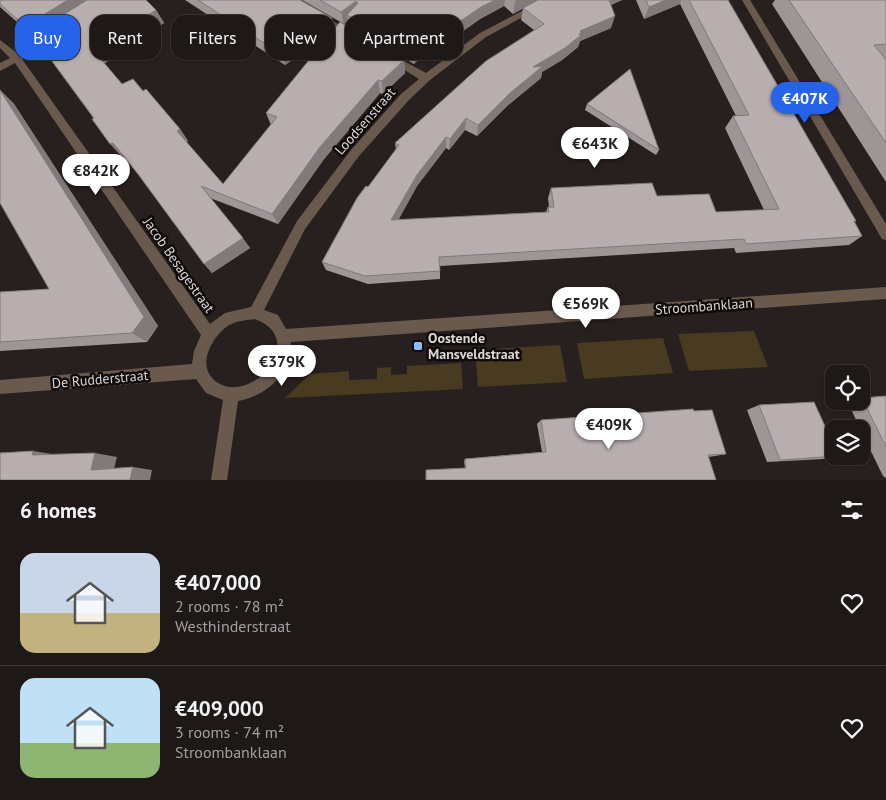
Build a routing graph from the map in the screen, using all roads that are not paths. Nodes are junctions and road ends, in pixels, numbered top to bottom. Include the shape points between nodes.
1 (291, 0) edge
2 (550, 0) edge
3 (746, 0) edge
4 (345, 31) edge
5 (0, 43) edge
6 (15, 57) edge
7 (15, 59) edge
8 (17, 60) edge
9 (396, 60) edge
10 (0, 68) edge
11 (426, 78) junction
12 (886, 235) edge
13 (886, 293) edge
14 (255, 313) junction
15 (209, 334) junction
16 (283, 336) junction
17 (200, 371) junction
18 (0, 387) edge
19 (231, 395) junction
20 (219, 480) edge

1 - 4 street
2 - 11 street, Loodsenstraat via 483,35
3 - 12 street
5 - 6 street, Jacob Besagestraat
7 - 10 street
8 - 15 street, Jacob Besagestraat
9 - 11 street
11 - 14 street, Loodsenstraat via 355,153 301,225
13 - 16 street, Stroombanklaan
14 - 15 street via 222,322
14 - 16 street via 273,320
15 - 17 street via 200,353
16 - 19 street via 284,352 278,369 265,383 249,392
17 - 18 street, De Rudderstraat
17 - 19 street via 211,388
19 - 20 street

